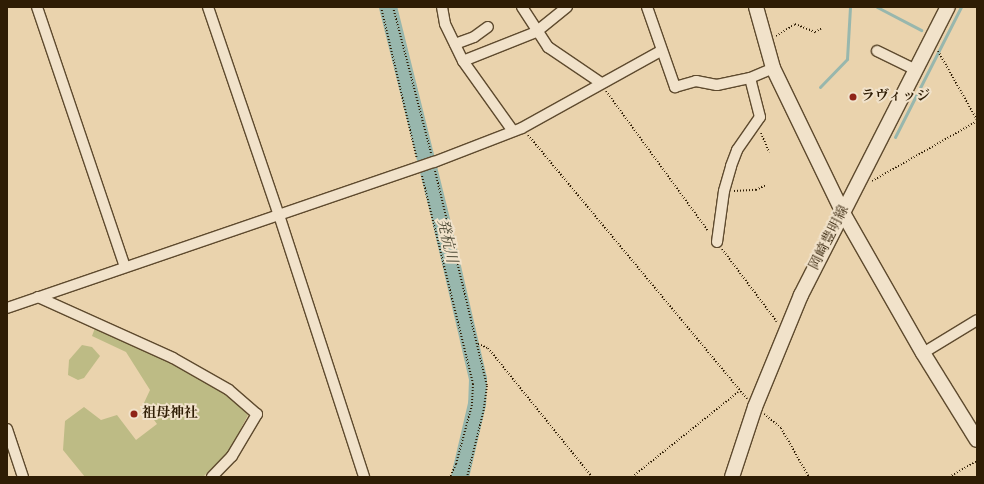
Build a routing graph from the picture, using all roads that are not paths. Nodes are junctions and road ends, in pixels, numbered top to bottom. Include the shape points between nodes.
1 (37, 7) edge
2 (208, 7) edge
3 (442, 7) edge
4 (522, 7) edge
5 (567, 7) edge
6 (646, 7) edge
7 (756, 7) edge
8 (948, 7) edge
9 (488, 27) dead end
10 (536, 32) junction
11 (455, 44) junction
12 (661, 51) junction
13 (877, 51) dead end
14 (463, 61) junction
15 (773, 68) junction
16 (916, 70) junction
17 (750, 78) junction
18 (601, 83) junction
19 (518, 129) junction
20 (843, 213) junction
21 (279, 216) junction
22 (716, 242) road end
23 (125, 267) junction
24 (38, 298) junction
25 (7, 308) edge
26 (976, 322) edge
27 (923, 353) junction
28 (7, 429) edge
29 (977, 440) edge
30 (23, 477) edge
31 (212, 477) edge
32 (364, 477) edge
33 (732, 477) edge

1 - 23 street
2 - 21 street
3 - 11 street via 445,24
4 - 10 street
5 - 10 street
6 - 12 street
7 - 15 main road
8 - 16 main road, 岡崎豊明線
9 - 11 street via 474,37
10 - 14 street
10 - 18 street via 553,50
11 - 14 street
12 - 17 street via 675,87 696,81 717,85
12 - 18 street
13 - 16 street
14 - 19 street
15 - 17 street
15 - 20 main road
16 - 20 main road, 岡崎豊明線
17 - 22 street via 760,109 757,124 737,150 724,191
18 - 19 street
19 - 21 street via 418,168
20 - 27 main road
20 - 33 main road, 岡崎豊明線 via 784,331
21 - 23 street
21 - 32 street
23 - 24 street
24 - 25 street
24 - 31 street via 173,358 229,390 257,414 232,456
26 - 27 street
27 - 29 main road
28 - 30 street

